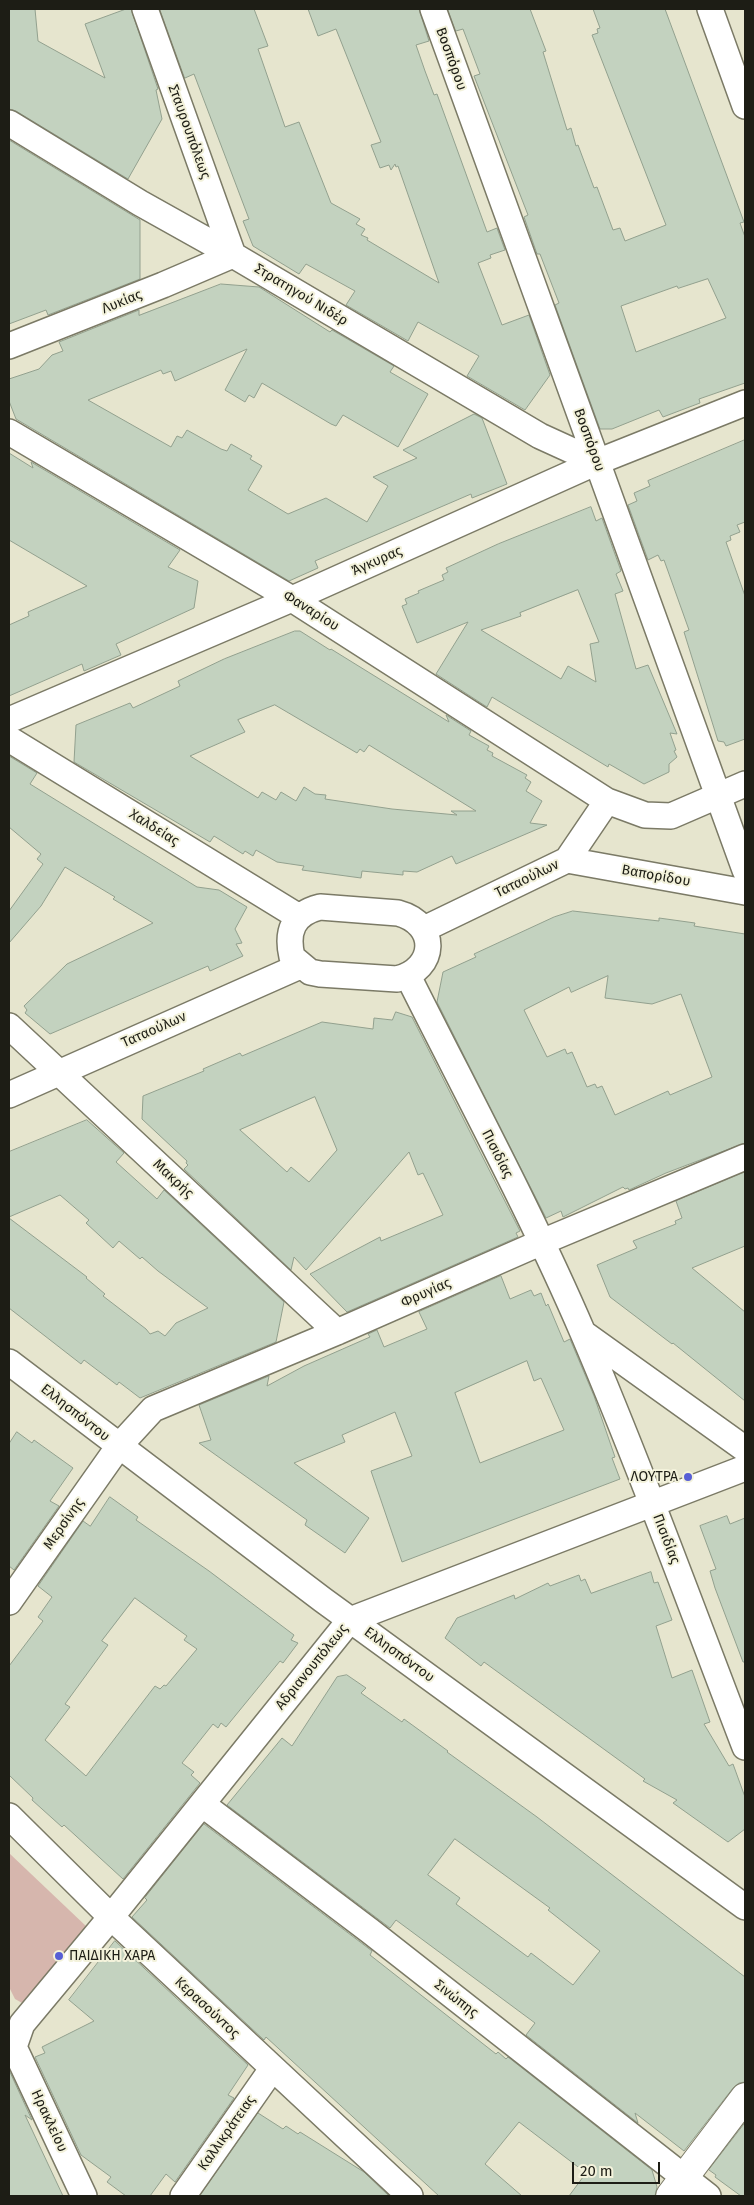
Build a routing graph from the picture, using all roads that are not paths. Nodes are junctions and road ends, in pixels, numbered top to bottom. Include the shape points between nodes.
1 (146, 9) edge
2 (433, 9) edge
3 (710, 9) edge
4 (745, 106) edge
5 (9, 123) edge
6 (233, 255) junction
7 (9, 346) edge
8 (745, 403) edge
9 (9, 432) edge
10 (597, 462) junction
11 (292, 599) junction
12 (9, 720) edge
13 (9, 738) edge
14 (745, 784) edge
15 (718, 795) junction
16 (607, 801) junction
17 (567, 860) junction
18 (745, 870) edge
19 (745, 892) edge
20 (299, 917) junction
21 (424, 929) junction
22 (300, 966) junction
23 (408, 976) junction
24 (9, 1026) edge
25 (60, 1072) junction
26 (9, 1094) edge
27 (745, 1157) edge
28 (542, 1242) junction
29 (337, 1332) junction
30 (583, 1333) junction
31 (9, 1362) edge
32 (119, 1446) junction
33 (745, 1449) edge
34 (745, 1468) edge
35 (653, 1505) junction
36 (9, 1602) edge
37 (350, 1620) junction
38 (745, 1747) edge
39 (202, 1804) junction
40 (9, 1816) edge
41 (740, 1896) edge
42 (111, 1917) junction
43 (11, 2044) edge
44 (272, 2069) junction
45 (745, 2098) edge
46 (677, 2187) edge
47 (84, 2196) edge
48 (183, 2196) edge
49 (410, 2196) edge
50 (708, 2196) edge

1 - 6 street, Σταυρουπόλεως
2 - 10 street, Βοσπόρου
3 - 4 street
5 - 6 street, Στρατηγού Νιδέρ
6 - 7 street, Λυκίας
6 - 10 street, Στρατηγού Νιδέρ via 540,436
8 - 10 street, Άγκυρας
9 - 11 street, Φαναρίου
10 - 11 street, Άγκυρας
10 - 15 street, Βοσπόρου
11 - 12 street, Άγκυρας
11 - 16 street, Φαναρίου
13 - 20 street, Χαλδείας
14 - 15 street
15 - 16 street via 671,816 645,815
15 - 18 street, Βοσπόρου
16 - 17 street, Ταταούλων
17 - 19 street, Βαπορίδου
17 - 21 street, Ταταούλων
20 - 21 street via 320,907 398,913 417,921
20 - 22 street via 289,937 292,958
21 - 23 street via 428,950 418,970
22 - 23 street via 320,974 397,979
22 - 25 street, Ταταούλων
23 - 28 street, Πισιδίας
24 - 25 street, Μακρής
25 - 26 street, Ταταούλων
25 - 29 street, Μακρής
27 - 28 street, Φρυγίας
28 - 29 street, Φρυγίας
28 - 30 street, Πισιδίας
29 - 32 street, Φρυγίας via 153,1409
30 - 33 street
30 - 35 street, Πισιδίας
31 - 32 street, Ελλησπόντου
32 - 36 street, Μερσίνης
32 - 37 street, Ελλησπόντου
34 - 35 street, Αδριανουπόλεως
35 - 37 street, Αδριανουπόλεως
35 - 38 street, Πισιδίας
37 - 39 street, Αδριανουπόλεως
37 - 41 street, Ελλησπόντου
39 - 42 street, Αδριανουπόλεως
39 - 46 street, Σινώπης via 370,1932
40 - 42 street, Κερασούντος
42 - 43 street, Αδριανουπόλεως via 22,2024
42 - 44 street, Κερασούντος
43 - 47 street, Ηρακλείου
44 - 48 street, Καλλικράτειας
44 - 49 street, Κερασούντος
45 - 46 street
46 - 50 street, Σινώπης

